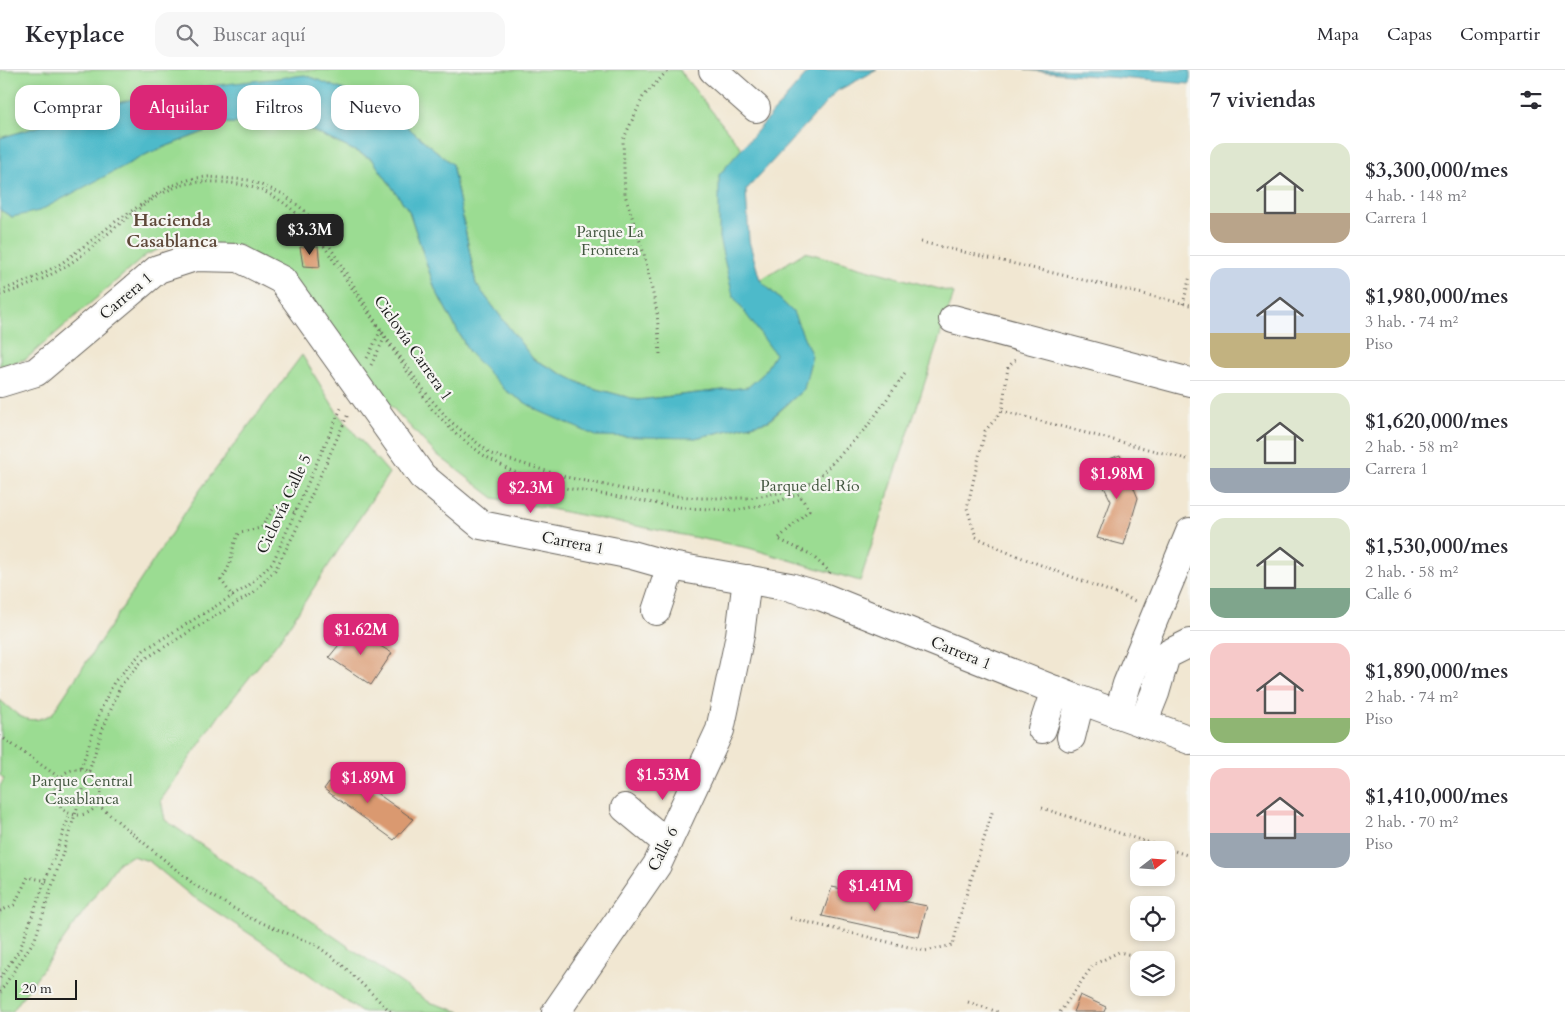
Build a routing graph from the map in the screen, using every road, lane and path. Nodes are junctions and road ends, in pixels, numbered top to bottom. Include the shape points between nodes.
1 (668, 70) edge
2 (713, 70) edge
3 (756, 108) dead end
4 (921, 242) dead end
5 (1190, 276) edge
6 (0, 291) edge
7 (0, 295) edge
8 (1183, 304) junction
9 (1190, 306) edge
10 (953, 319) dead end
11 (381, 330) junction
12 (385, 337) junction
13 (1030, 340) junction
14 (660, 354) dead end
15 (907, 371) dead end
16 (1190, 382) edge
17 (0, 383) edge
18 (358, 384) junction
19 (1002, 411) junction
20 (1190, 460) edge
21 (296, 513) junction
22 (1190, 532) edge
23 (671, 566) junction
24 (747, 579) junction
25 (233, 597) junction
26 (823, 597) junction
27 (1158, 610) junction
28 (656, 611) dead end
29 (1190, 643) edge
30 (1054, 690) junction
31 (1080, 700) junction
32 (1118, 714) junction
33 (1143, 723) junction
34 (1042, 729) dead end
35 (0, 736) edge
36 (1071, 737) dead end
37 (1190, 740) edge
38 (81, 768) junction
39 (89, 772) junction
40 (60, 778) junction
41 (98, 805) junction
42 (625, 808) dead end
43 (1042, 808) dead end
44 (994, 809) dead end
45 (70, 814) junction
46 (75, 815) junction
47 (667, 843) junction
48 (1190, 856) edge
49 (47, 881) junction
50 (0, 910) edge
51 (790, 918) dead end
52 (1130, 955) edge
53 (0, 978) edge
54 (0, 992) edge
55 (968, 1002) dead end
56 (391, 1012) edge
57 (556, 1012) edge
58 (998, 1012) edge
59 (1060, 1012) edge

1 - 14 path via 643,98 623,140 625,195 644,254 657,312
2 - 3 street
4 - 8 path
5 - 8 path
6 - 11 path, Ciclovía Carrera 1 via 62,263 119,219 170,186 194,178 236,178 283,194 305,211
7 - 11 path via 60,269 171,189 196,182 233,182 256,187 279,198 299,214
8 - 9 path
10 - 13 street
11 - 12 path
11 - 18 path, Ciclovía Calle 5
12 - 15 path, Ciclovía Carrera 1 via 450,421 491,454 566,477 638,492 699,498 749,498 785,492 814,482 867,427
12 - 18 path
12 - 26 path via 432,409 456,434 505,468 547,485 685,508 736,510 799,494 809,510 778,539 810,554 830,572
13 - 16 street
13 - 19 path via 1008,368
17 - 18 street, Carrera 1 via 36,372 158,269 195,257 238,258 282,280
18 - 21 path, Ciclovía Calle 5 via 338,414
18 - 23 street, Carrera 1 via 422,476 481,525 632,555
18 - 39 path via 295,532 275,570 253,593 161,648 134,669 109,708
19 - 20 path
19 - 27 path via 985,431 967,508 976,537
21 - 25 path, Ciclovía Calle 5 via 272,562
21 - 25 path via 276,505 261,528 240,532 232,544 233,561 220,580
22 - 27 street
23 - 24 street, Carrera 1
23 - 28 street
24 - 26 street, Carrera 1
24 - 47 street, Calle 6 via 740,635 720,730
25 - 38 path, Ciclovía Calle 5 via 144,650 114,682
26 - 30 street, Carrera 1
27 - 32 street
29 - 33 street via 1166,655
30 - 31 street, Carrera 1
30 - 34 street
31 - 32 street, Carrera 1
31 - 36 street
32 - 33 street, Carrera 1
33 - 37 street, Carrera 1
35 - 40 path
38 - 39 path
38 - 40 path via 70,770
39 - 41 path via 99,782
39 - 46 path
40 - 45 path via 56,785 56,799
41 - 46 path via 86,814
41 - 56 path via 196,886 250,918 316,946 340,963
42 - 47 street
43 - 48 path
44 - 51 path via 961,906 953,945 925,951
45 - 46 path
45 - 49 path
46 - 54 path via 35,939
47 - 57 street, Calle 6 via 657,865
49 - 50 path via 28,877 14,905
49 - 53 path via 20,949
52 - 59 path via 1119,952 1093,966
55 - 58 path

